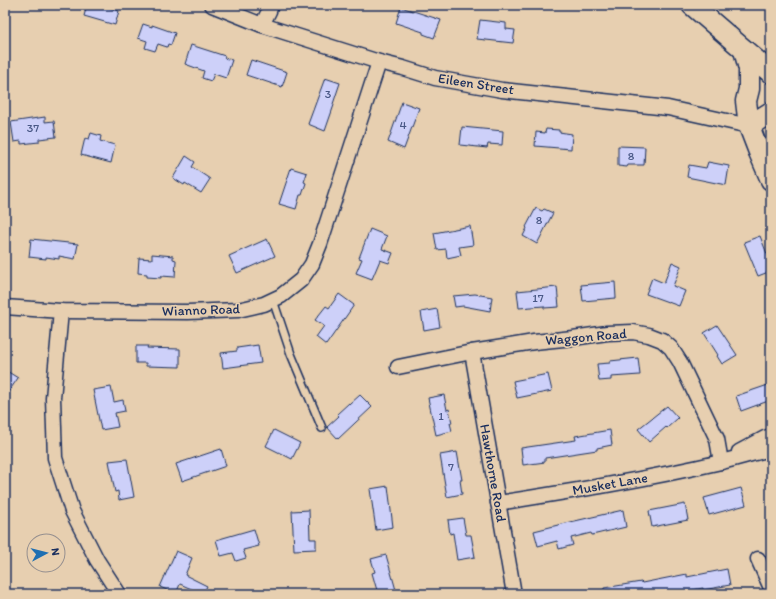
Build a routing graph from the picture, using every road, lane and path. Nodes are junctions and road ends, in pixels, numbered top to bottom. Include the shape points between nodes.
1 (212, 5) edge
2 (272, 5) edge
3 (692, 5) edge
4 (262, 25) junction
5 (744, 50) junction
6 (379, 62) junction
7 (771, 73) edge
8 (771, 112) edge
9 (749, 126) junction
10 (771, 180) edge
11 (273, 300) junction
12 (5, 307) edge
13 (61, 311) junction
14 (472, 352) junction
15 (398, 367) dead end
16 (322, 428) dead end
17 (771, 436) edge
18 (771, 449) edge
19 (721, 462) junction
20 (498, 503) junction
21 (758, 559) dead end
22 (771, 588) edge
23 (119, 594) edge
24 (514, 594) edge

1 - 4 street, Eileen Street
2 - 4 street
3 - 5 main road
4 - 6 street, Eileen Street
5 - 7 main road
5 - 9 main road via 749,69 746,101
6 - 9 street, Eileen Street via 435,78 493,88 668,108
6 - 11 street, Wianno Road via 312,264 301,280
8 - 9 main road
9 - 10 main road
11 - 13 street, Wianno Road via 238,310
11 - 16 lane via 291,354
12 - 13 street, Wianno Road
13 - 23 street via 53,398 55,458 72,512 97,560
14 - 15 street, Waggon Road
14 - 19 street, Waggon Road via 607,332 633,332 662,340 680,362 718,439
14 - 20 street, Hawthorne Road
17 - 19 street, Musket Lane
18 - 19 street, Musket Lane
19 - 20 street, Musket Lane
20 - 24 street, Hawthorne Road
21 - 22 street

